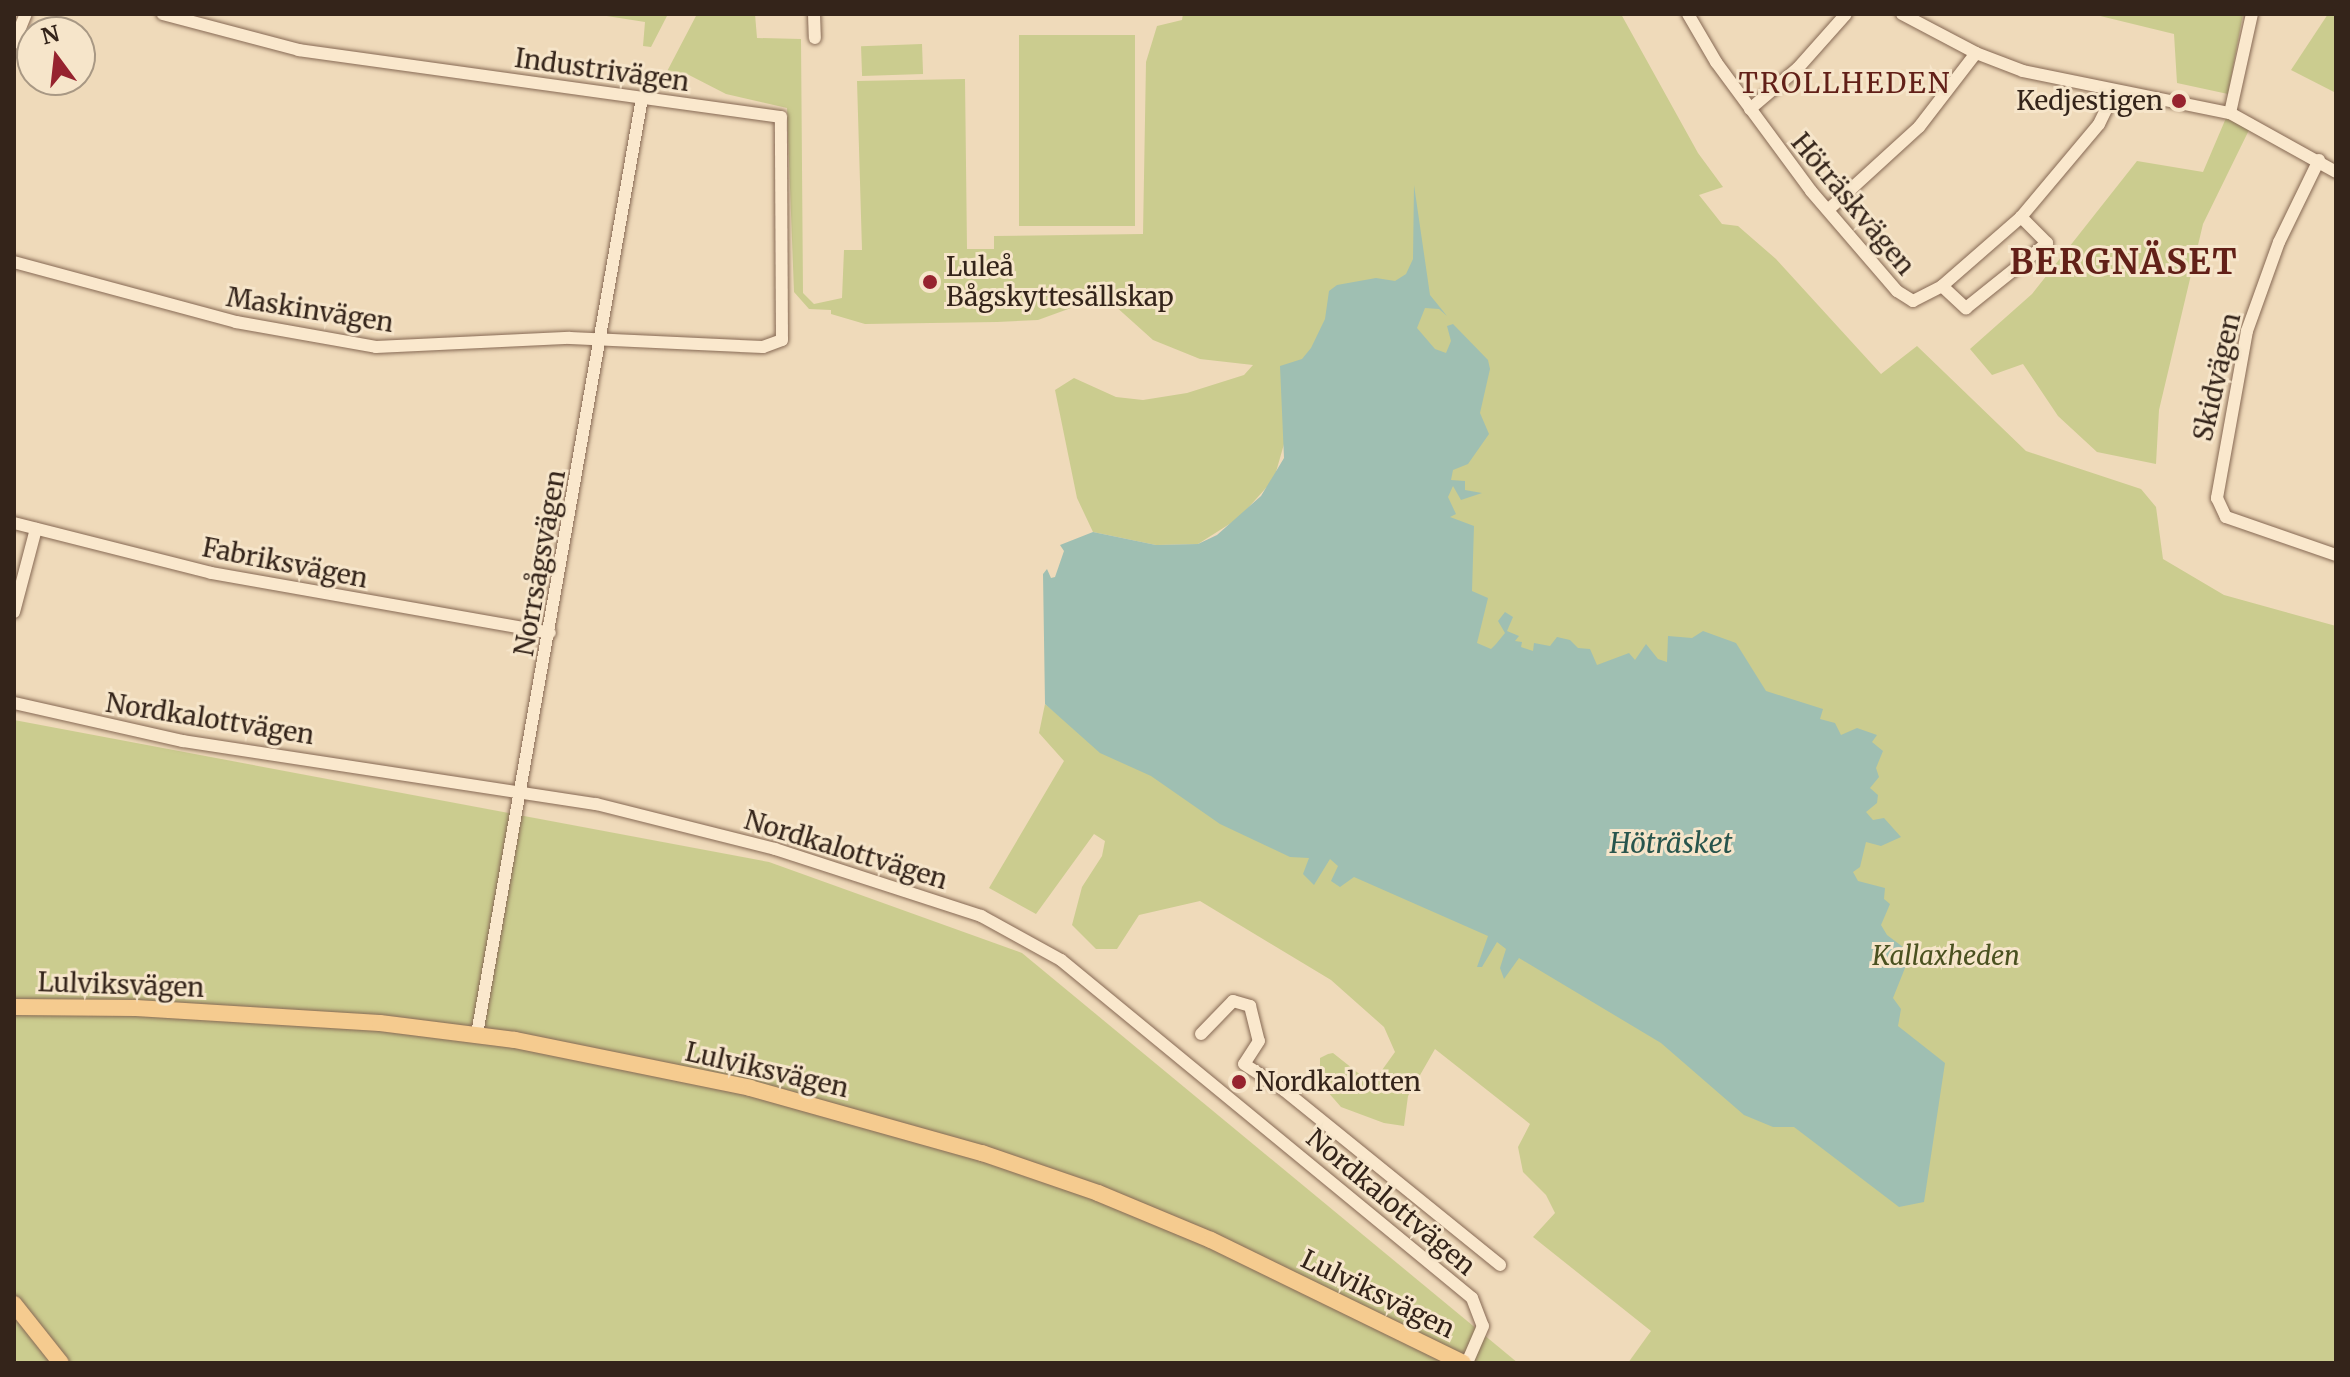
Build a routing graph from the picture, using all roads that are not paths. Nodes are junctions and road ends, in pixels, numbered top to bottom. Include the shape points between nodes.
1 (26, 14) edge
2 (163, 14) edge
3 (814, 14) edge
4 (1688, 14) edge
5 (1846, 14) edge
6 (1902, 14) edge
7 (2252, 14) edge
8 (815, 38) dead end
9 (14, 43) edge
10 (1976, 53) junction
11 (2115, 91) junction
12 (642, 98) junction
13 (1750, 109) junction
14 (2230, 113) junction
15 (2319, 160) junction
16 (2336, 172) edge
17 (1828, 210) junction
18 (2021, 217) junction
19 (14, 262) edge
20 (1942, 286) junction
21 (600, 339) junction
22 (749, 346) joint
23 (14, 523) edge
24 (36, 529) junction
25 (2336, 555) edge
26 (14, 612) edge
27 (550, 633) junction
28 (14, 703) edge
29 (524, 791) junction
30 (14, 1007) edge
31 (477, 1034) junction
32 (1201, 1034) dead end
33 (1500, 1265) dead end
34 (14, 1304) edge
35 (61, 1363) edge
36 (1465, 1363) edge

1 - 9 street
2 - 12 street, Industrivägen via 299,50
3 - 8 street
4 - 13 street, Höträskvägen
5 - 13 street via 1798,68
6 - 10 street
7 - 14 street
10 - 11 street via 2037,75
10 - 17 street via 1919,127
11 - 14 street
11 - 18 street via 2108,111 2083,145
12 - 21 street, Norrsågsvägen
12 - 22 street, Industrivägen via 777,115 783,121 785,335 774,346
13 - 17 street, Höträskvägen
14 - 15 street
15 - 16 street
15 - 25 street, Skidvägen via 2279,242 2244,344 2217,492 2219,511 2226,517
17 - 20 street, Höträskvägen via 1907,300 1923,299
18 - 20 street
18 - 20 street via 2047,243 1966,308
19 - 21 street, Maskinvägen via 142,300 347,343 425,348
21 - 22 street, Maskinvägen
21 - 27 street, Norrsågsvägen
23 - 24 street, Fabriksvägen
24 - 26 street
24 - 27 street, Fabriksvägen via 211,573
27 - 29 street, Norrsågsvägen
28 - 29 street, Nordkalottvägen via 183,741
29 - 31 street, Norrsågsvägen
29 - 36 street, Nordkalottvägen via 704,830 855,873 981,916 1056,957 1472,1298 1483,1326
30 - 31 main road, Lulviksvägen via 274,1014
31 - 36 main road, Lulviksvägen via 750,1088 982,1153 1211,1240
32 - 33 street via 1233,1001 1250,1006 1259,1041 1244,1064 1284,1090
34 - 35 main road

